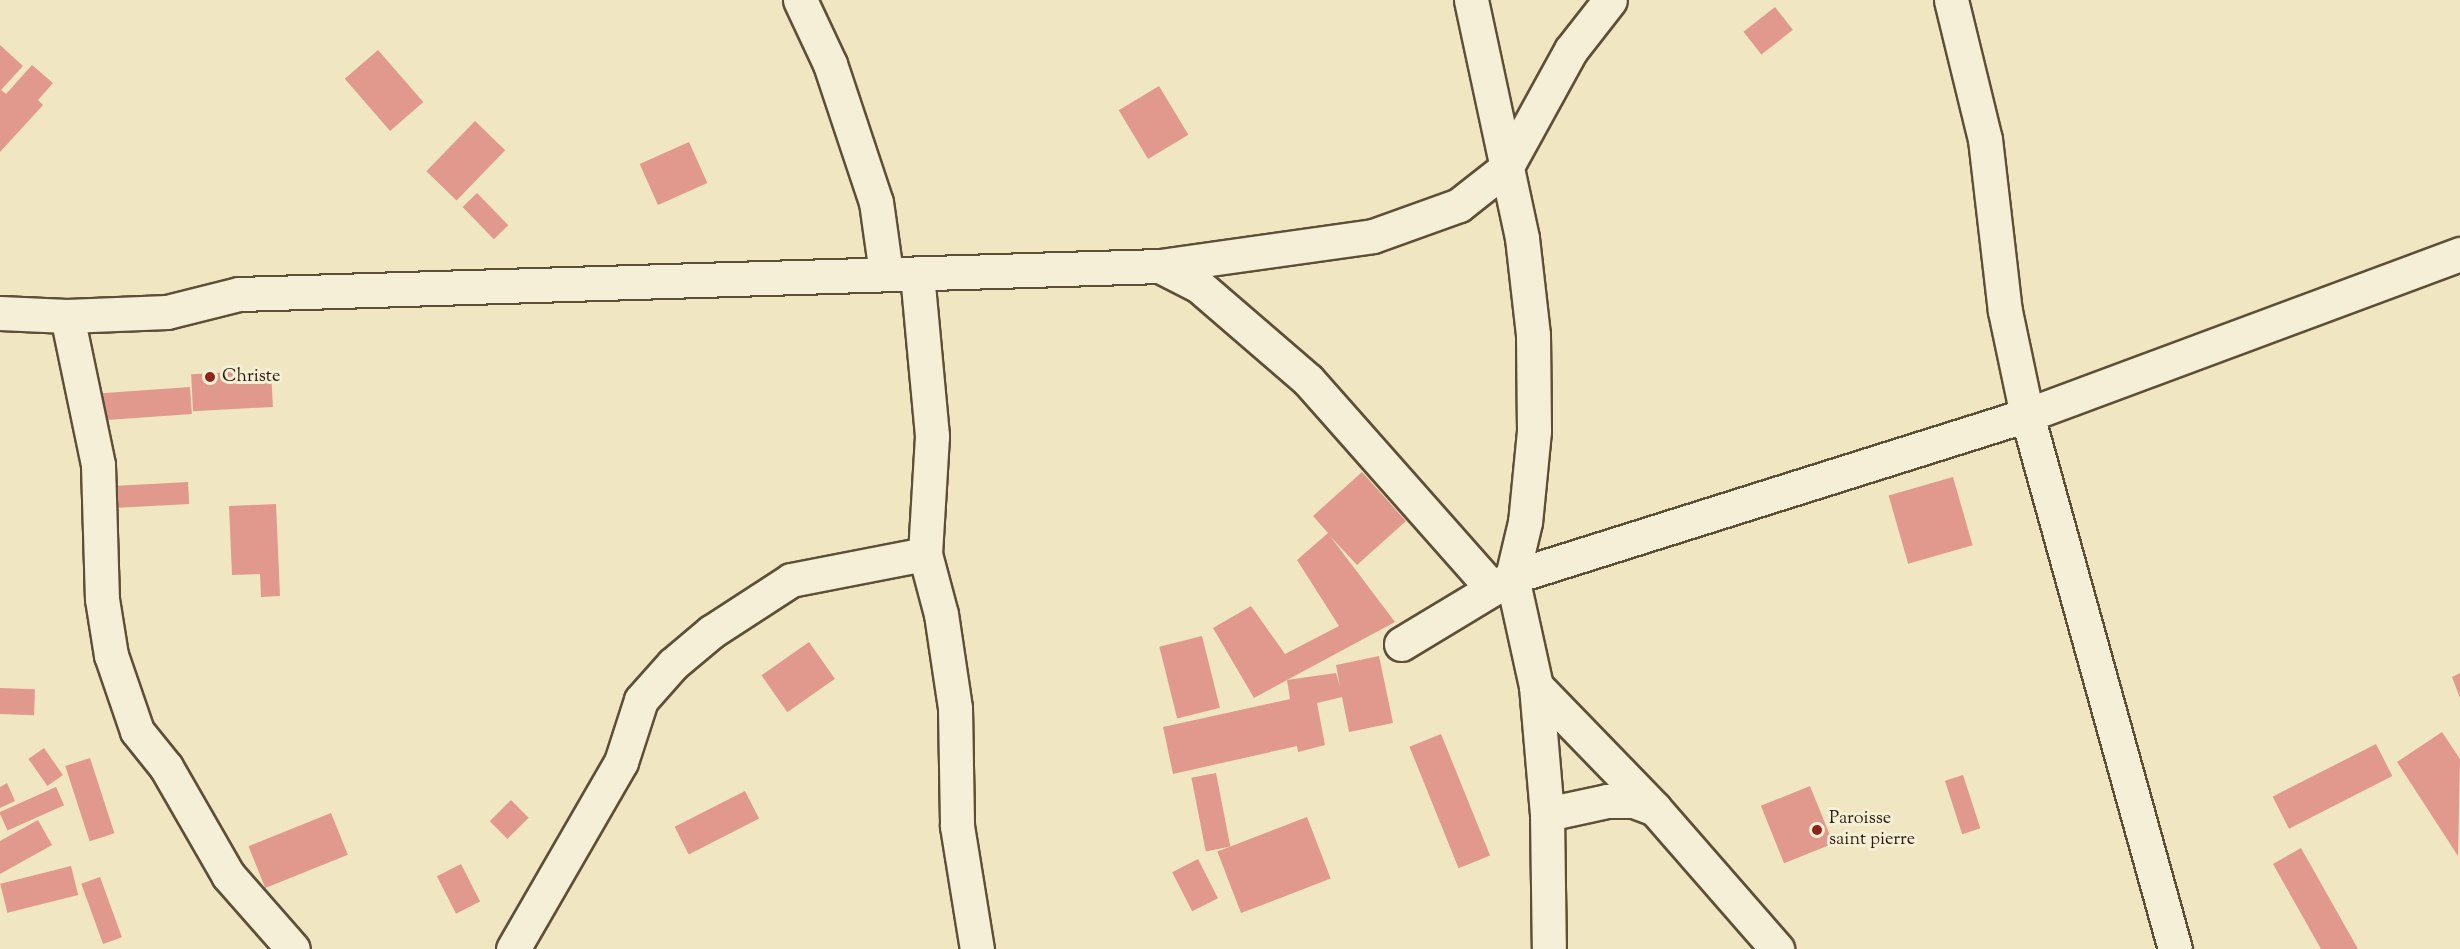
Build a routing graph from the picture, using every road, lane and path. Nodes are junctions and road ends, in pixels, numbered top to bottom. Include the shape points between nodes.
1 (800, 0) edge
2 (1471, 0) edge
3 (1610, 0) edge
4 (1951, 0) edge
5 (1506, 168) junction
6 (2460, 254) edge
7 (1161, 266) junction
8 (901, 273) junction
9 (0, 313) edge
10 (67, 316) junction
11 (2027, 416) junction
12 (925, 554) junction
13 (1502, 582) junction
14 (1401, 644) dead end
15 (1536, 686) junction
16 (1655, 809) junction
17 (1547, 814) junction
18 (293, 949) edge
19 (513, 949) edge
20 (977, 949) edge
21 (1549, 949) edge
22 (1777, 949) edge
23 (2175, 949) edge

1 - 8 street via 830,64
2 - 5 street
3 - 5 street via 1571,50
4 - 11 street via 1984,139 2005,311
5 - 7 street via 1459,205 1374,236
5 - 13 street via 1522,238 1533,335 1534,431 1525,522
6 - 11 street
7 - 8 street
7 - 13 street via 1199,286 1308,380
8 - 10 street via 239,294 167,312
8 - 12 street via 932,436
9 - 10 street
10 - 18 street via 98,465 102,599 111,655 137,731 166,767 228,874
11 - 13 street
11 - 23 street
12 - 19 street via 791,580 711,632 673,664 641,700 621,762
12 - 20 street via 941,614 955,708 957,826
13 - 14 street
13 - 15 street
15 - 16 street
15 - 17 street
16 - 17 street via 1634,801 1607,801
16 - 22 street
17 - 21 street

